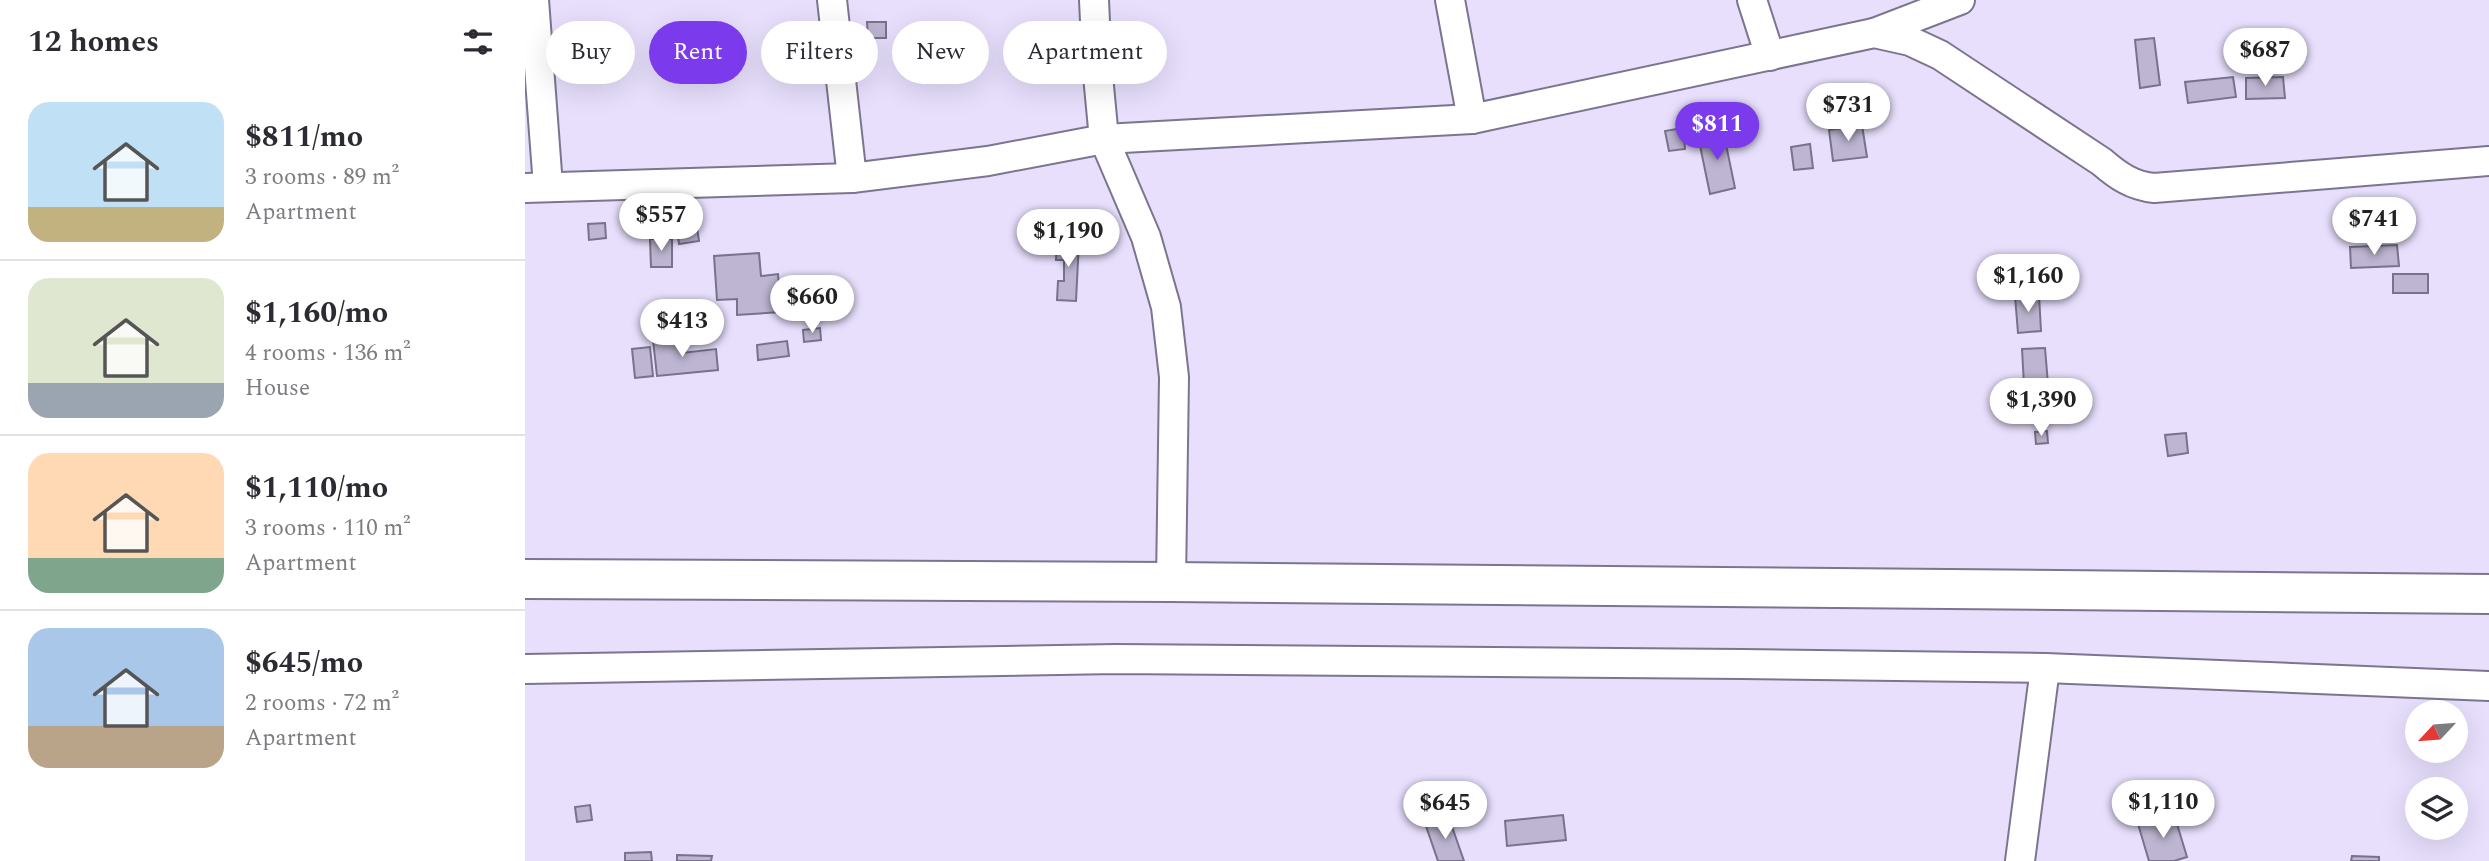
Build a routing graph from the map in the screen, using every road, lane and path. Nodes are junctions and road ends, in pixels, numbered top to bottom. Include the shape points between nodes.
1 (534, 0) edge
2 (832, 0) edge
3 (1094, 0) edge
4 (1450, 0) edge
5 (1752, 0) edge
6 (1960, 0) edge
7 (1874, 33) junction
8 (1770, 56) junction
9 (1472, 119) junction
10 (1104, 139) junction
11 (2489, 161) edge
12 (852, 178) junction
13 (537, 187) edge
14 (525, 579) edge
15 (1171, 582) junction
16 (2489, 594) edge
17 (2045, 668) junction
18 (525, 669) edge
19 (2489, 686) edge
20 (2019, 861) edge

1 - 13 street
2 - 12 street
3 - 10 street
4 - 9 street
5 - 8 street
6 - 7 street
7 - 8 street
7 - 11 street via 1910,41 1940,55 2141,187
8 - 9 street
9 - 10 street
10 - 12 street via 988,161
10 - 15 street via 1146,237 1166,307 1174,377
12 - 13 street
14 - 15 main road
15 - 16 main road
17 - 18 street via 1116,659
17 - 19 street
17 - 20 street

